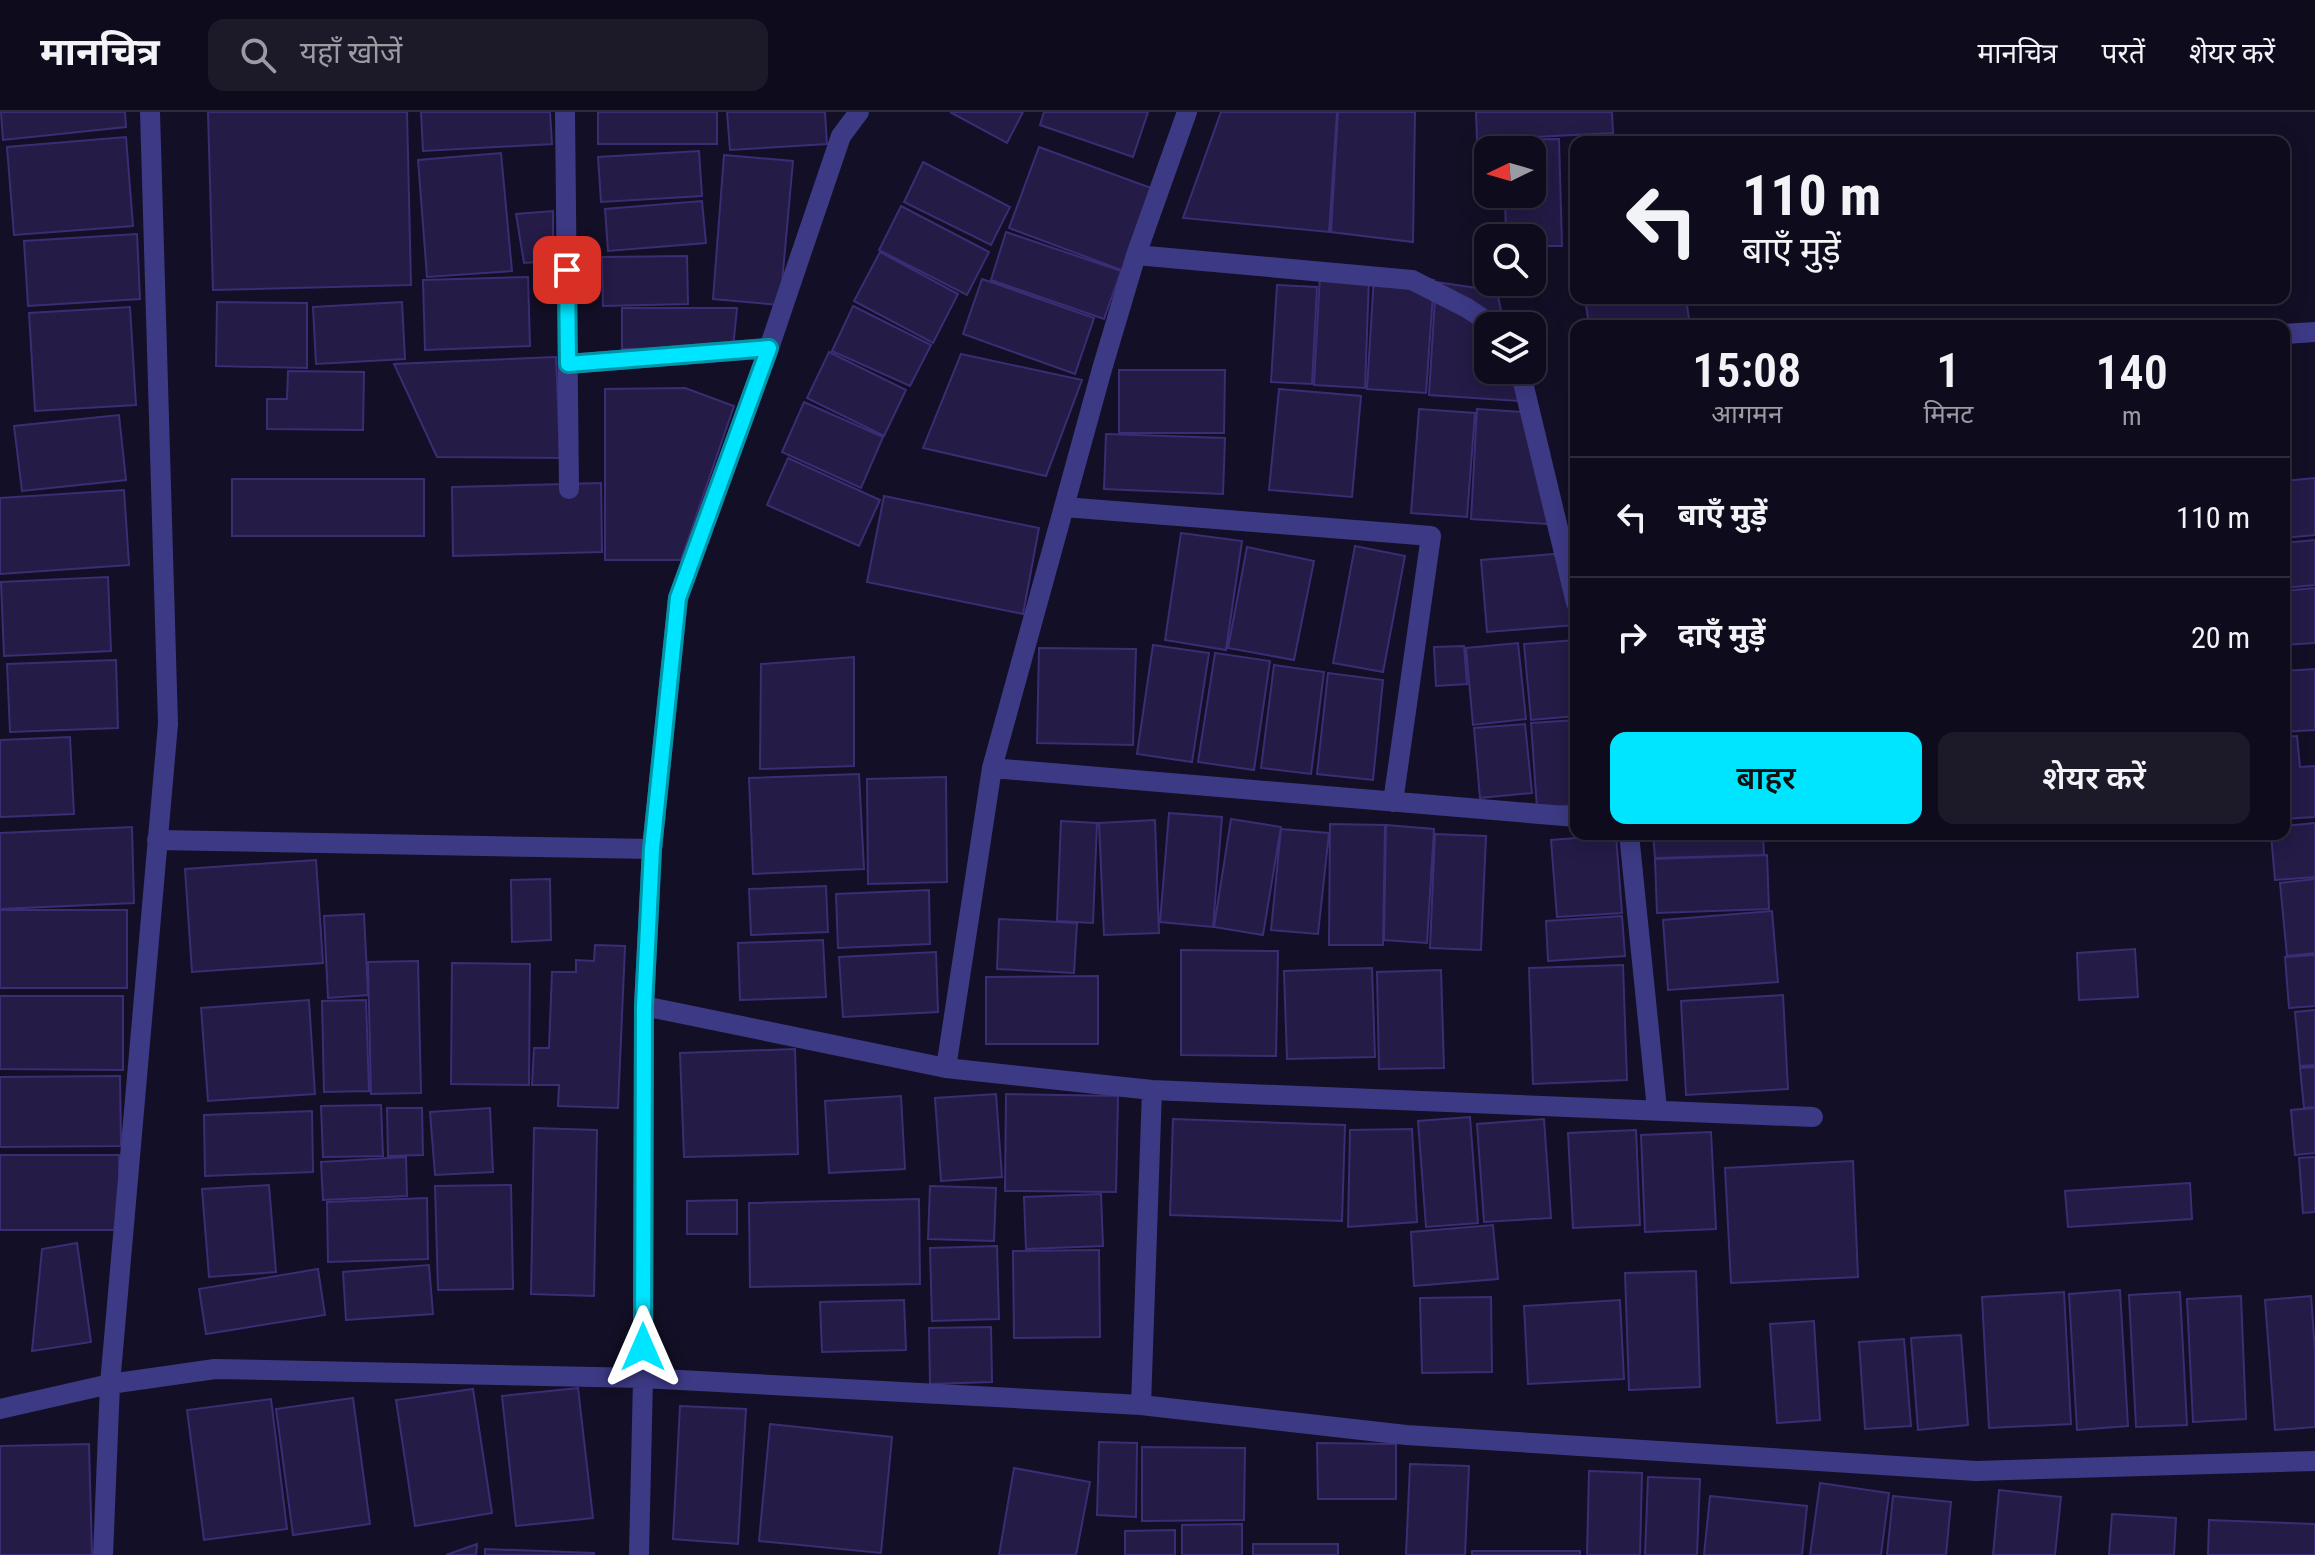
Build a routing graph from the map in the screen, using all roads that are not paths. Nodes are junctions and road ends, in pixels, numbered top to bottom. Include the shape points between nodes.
1 (150, 112) edge
2 (565, 112) edge
3 (840, 112) edge
4 (859, 112) edge
5 (1187, 112) edge
6 (841, 136) junction
7 (1136, 255) junction
8 (1474, 313) edge
9 (2315, 332) edge
10 (2290, 334) edge
11 (769, 348) junction
12 (568, 364) junction
13 (1523, 384) edge
14 (569, 489) dead end
15 (1064, 507) junction
16 (1570, 578) edge
17 (992, 768) junction
18 (1393, 802) junction
19 (1570, 817) edge
20 (157, 840) junction
21 (1630, 840) edge
22 (652, 849) junction
23 (644, 1006) junction
24 (946, 1068) junction
25 (1152, 1090) junction
26 (1657, 1109) junction
27 (1813, 1117) dead end
28 (643, 1378) junction
29 (110, 1384) junction
30 (1141, 1405) junction
31 (0, 1409) edge
32 (2315, 1461) edge
33 (103, 1555) edge
34 (639, 1555) edge

1 - 20 street via 168,724
2 - 12 street
3 - 6 street
4 - 6 street
5 - 7 street
6 - 11 street
7 - 8 street via 1412,280
7 - 15 street
9 - 10 street
11 - 12 street
11 - 22 street via 678,598
12 - 14 street
13 - 16 street
15 - 17 street
15 - 18 street via 1431,536
17 - 18 street
17 - 24 street
18 - 19 street
20 - 22 street
20 - 29 street
21 - 26 street
22 - 23 street
23 - 24 street
23 - 28 street
24 - 25 street
25 - 26 street
25 - 30 street
26 - 27 street
28 - 29 street via 215,1369
28 - 30 street
28 - 34 street
29 - 31 street
29 - 33 street
30 - 32 street via 1406,1435 1976,1471

